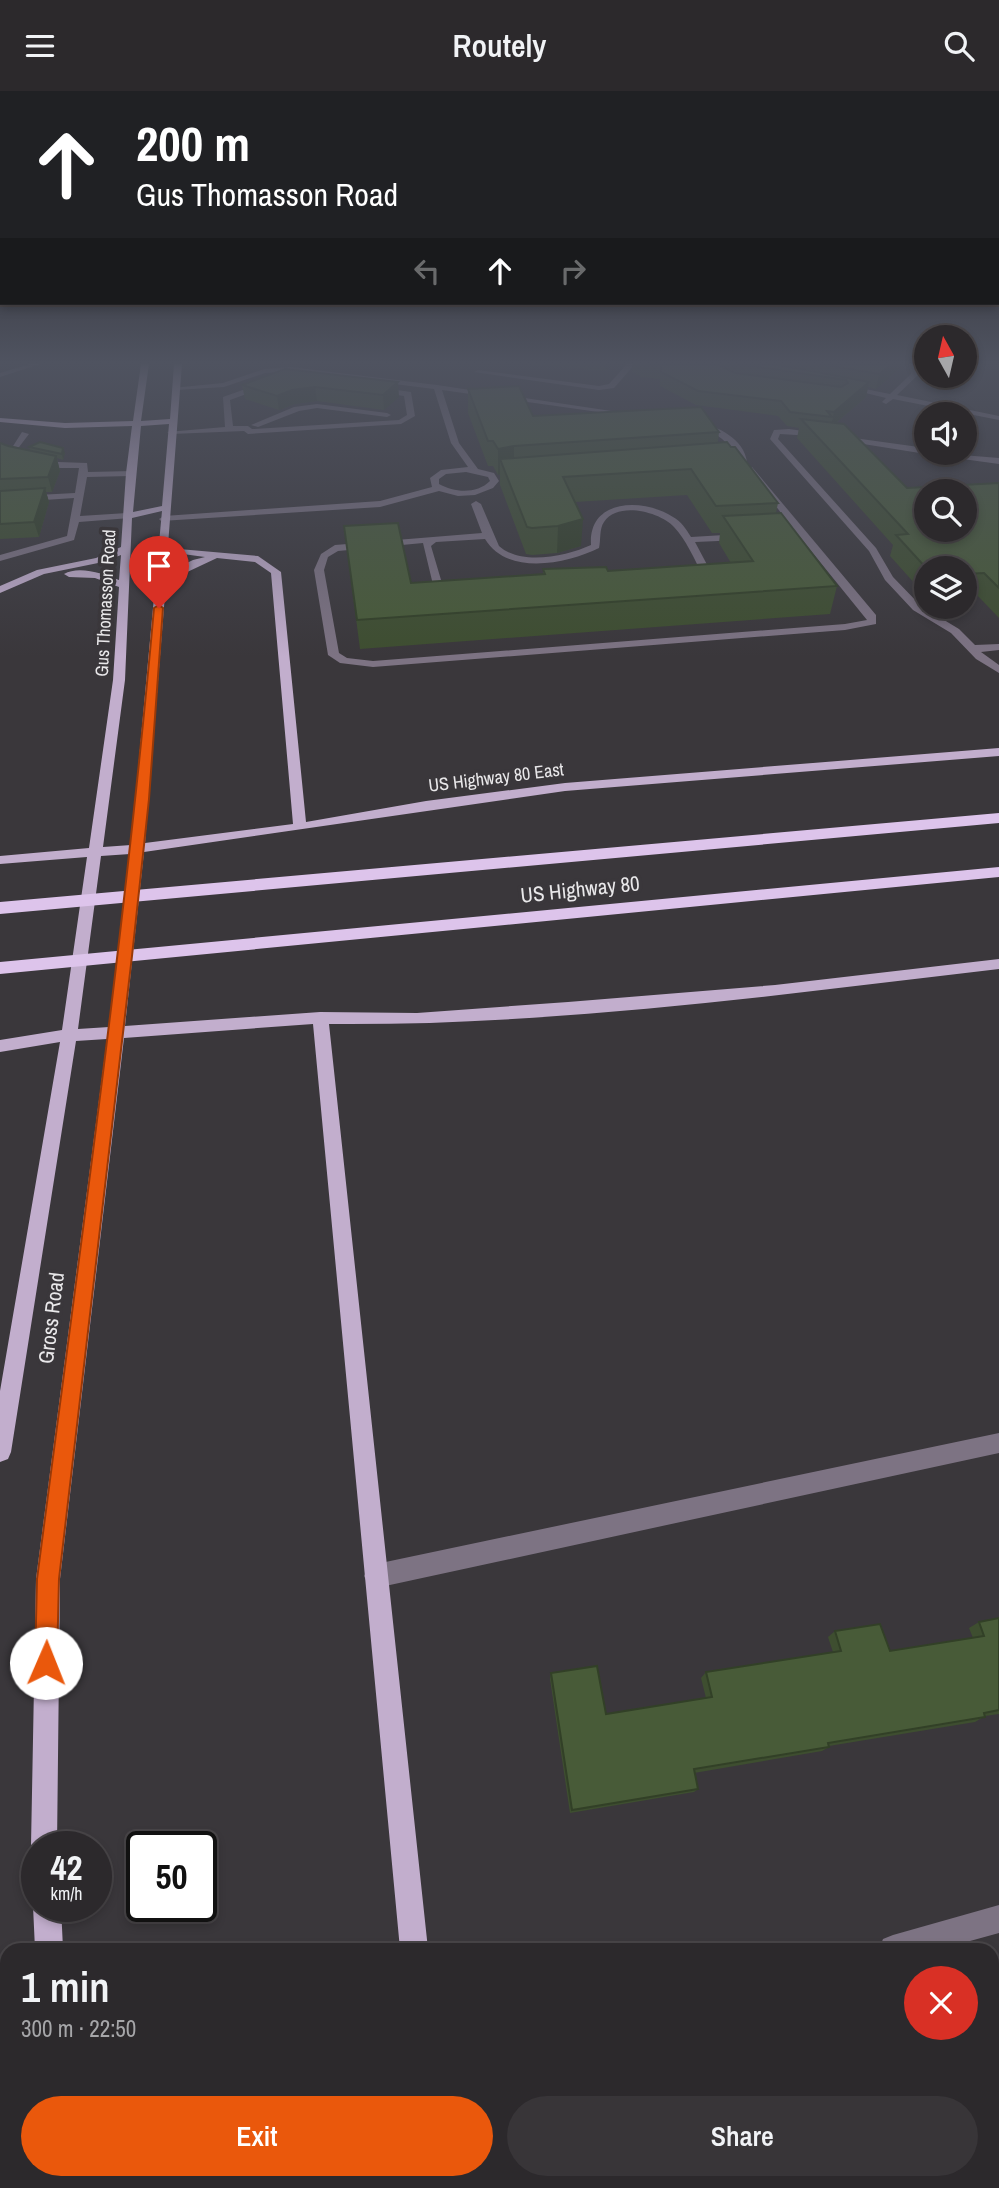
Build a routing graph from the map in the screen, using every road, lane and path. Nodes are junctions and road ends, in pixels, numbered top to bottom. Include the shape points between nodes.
1 (47, 462) edge
2 (131, 462) edge
3 (168, 462) edge
4 (452, 462) edge
5 (469, 462) edge
6 (745, 462) edge
7 (794, 462) edge
8 (474, 469) junction
9 (451, 470) junction
10 (130, 473) junction
11 (83, 475) junction
12 (437, 483) junction
13 (393, 489) dead end
14 (482, 491) junction
15 (460, 493) junction
16 (371, 494) dead end
17 (79, 495) junction
18 (320, 497) dead end
19 (0, 500) edge
20 (476, 504) junction
21 (176, 507) dead end
22 (164, 513) junction
23 (127, 516) junction
24 (76, 519) junction
25 (802, 533) junction
26 (764, 535) edge
27 (488, 536) junction
28 (751, 536) edge
29 (433, 540) junction
30 (688, 540) junction
31 (163, 546) junction
32 (125, 549) junction
33 (240, 556) junction
34 (0, 558) edge
35 (41, 572) junction
36 (161, 580) junction
37 (692, 581) edge
38 (126, 586) junction
39 (0, 590) edge
40 (463, 594) edge
41 (999, 646) edge
42 (972, 649) junction
43 (999, 670) edge
44 (999, 752) edge
45 (103, 803) joint
46 (999, 804) edge
47 (999, 818) edge
48 (300, 827) junction
49 (870, 829) junction
50 (0, 860) edge
51 (999, 872) edge
52 (0, 908) edge
53 (999, 964) edge
54 (0, 968) edge
55 (320, 1018) junction
56 (0, 1046) edge
57 (999, 1443) edge
58 (0, 1452) edge
59 (376, 1576) junction
60 (44, 1831) edge
61 (999, 1919) edge
62 (48, 1922) edge
63 (49, 1943) edge
64 (413, 1943) edge
65 (914, 1943) edge

1 - 11 street via 85,465
2 - 10 main road, Gus Thomasson Road
3 - 22 main road
4 - 9 street
5 - 8 street
6 - 25 street
7 - 42 street via 873,550 889,578 917,608 955,631
8 - 9 street
8 - 14 street via 498,478
9 - 12 street
10 - 11 street
10 - 23 main road, Gus Thomasson Road
11 - 17 street
12 - 13 street
12 - 15 street
12 - 22 street via 380,504
14 - 15 street
14 - 20 street
15 - 20 street
16 - 18 street
17 - 19 street
17 - 24 street
20 - 27 street
21 - 22 street
22 - 23 main road
22 - 31 main road
23 - 24 street
23 - 32 main road, Gus Thomasson Road
24 - 34 street via 71,538
25 - 26 street
25 - 29 street via 872,622 373,664 344,661 334,655 319,570 324,556 335,548
27 - 29 street
27 - 30 street via 500,552 513,557 565,557 596,546 600,519 611,513 649,509 675,523
28 - 30 street
29 - 40 street via 426,545 440,593
30 - 37 street via 708,574 705,580
31 - 33 main road via 177,552
31 - 36 main road
32 - 35 main road via 99,560
32 - 38 main road, Gus Thomasson Road
33 - 36 main road via 197,562
33 - 48 main road via 258,559 276,572
35 - 38 main road via 96,575
35 - 39 main road
36 - 60 main road, Gross Road via 143,799 48,1579
38 - 45 main road, Gus Thomasson Road
41 - 42 street
42 - 43 street
44 - 48 main road, US Highway 80 East via 578,786
45 - 58 main road, Gross Road via 61,1092
46 - 49 highway
47 - 49 highway, US Highway 80
48 - 50 main road, US Highway 80 East via 134,849
49 - 52 highway, US Highway 80
51 - 54 highway, US Highway 80
53 - 55 main road via 568,1008 417,1019
55 - 56 main road via 62,1035
55 - 59 main road
57 - 59 street
59 - 64 main road
61 - 65 street
62 - 63 main road

